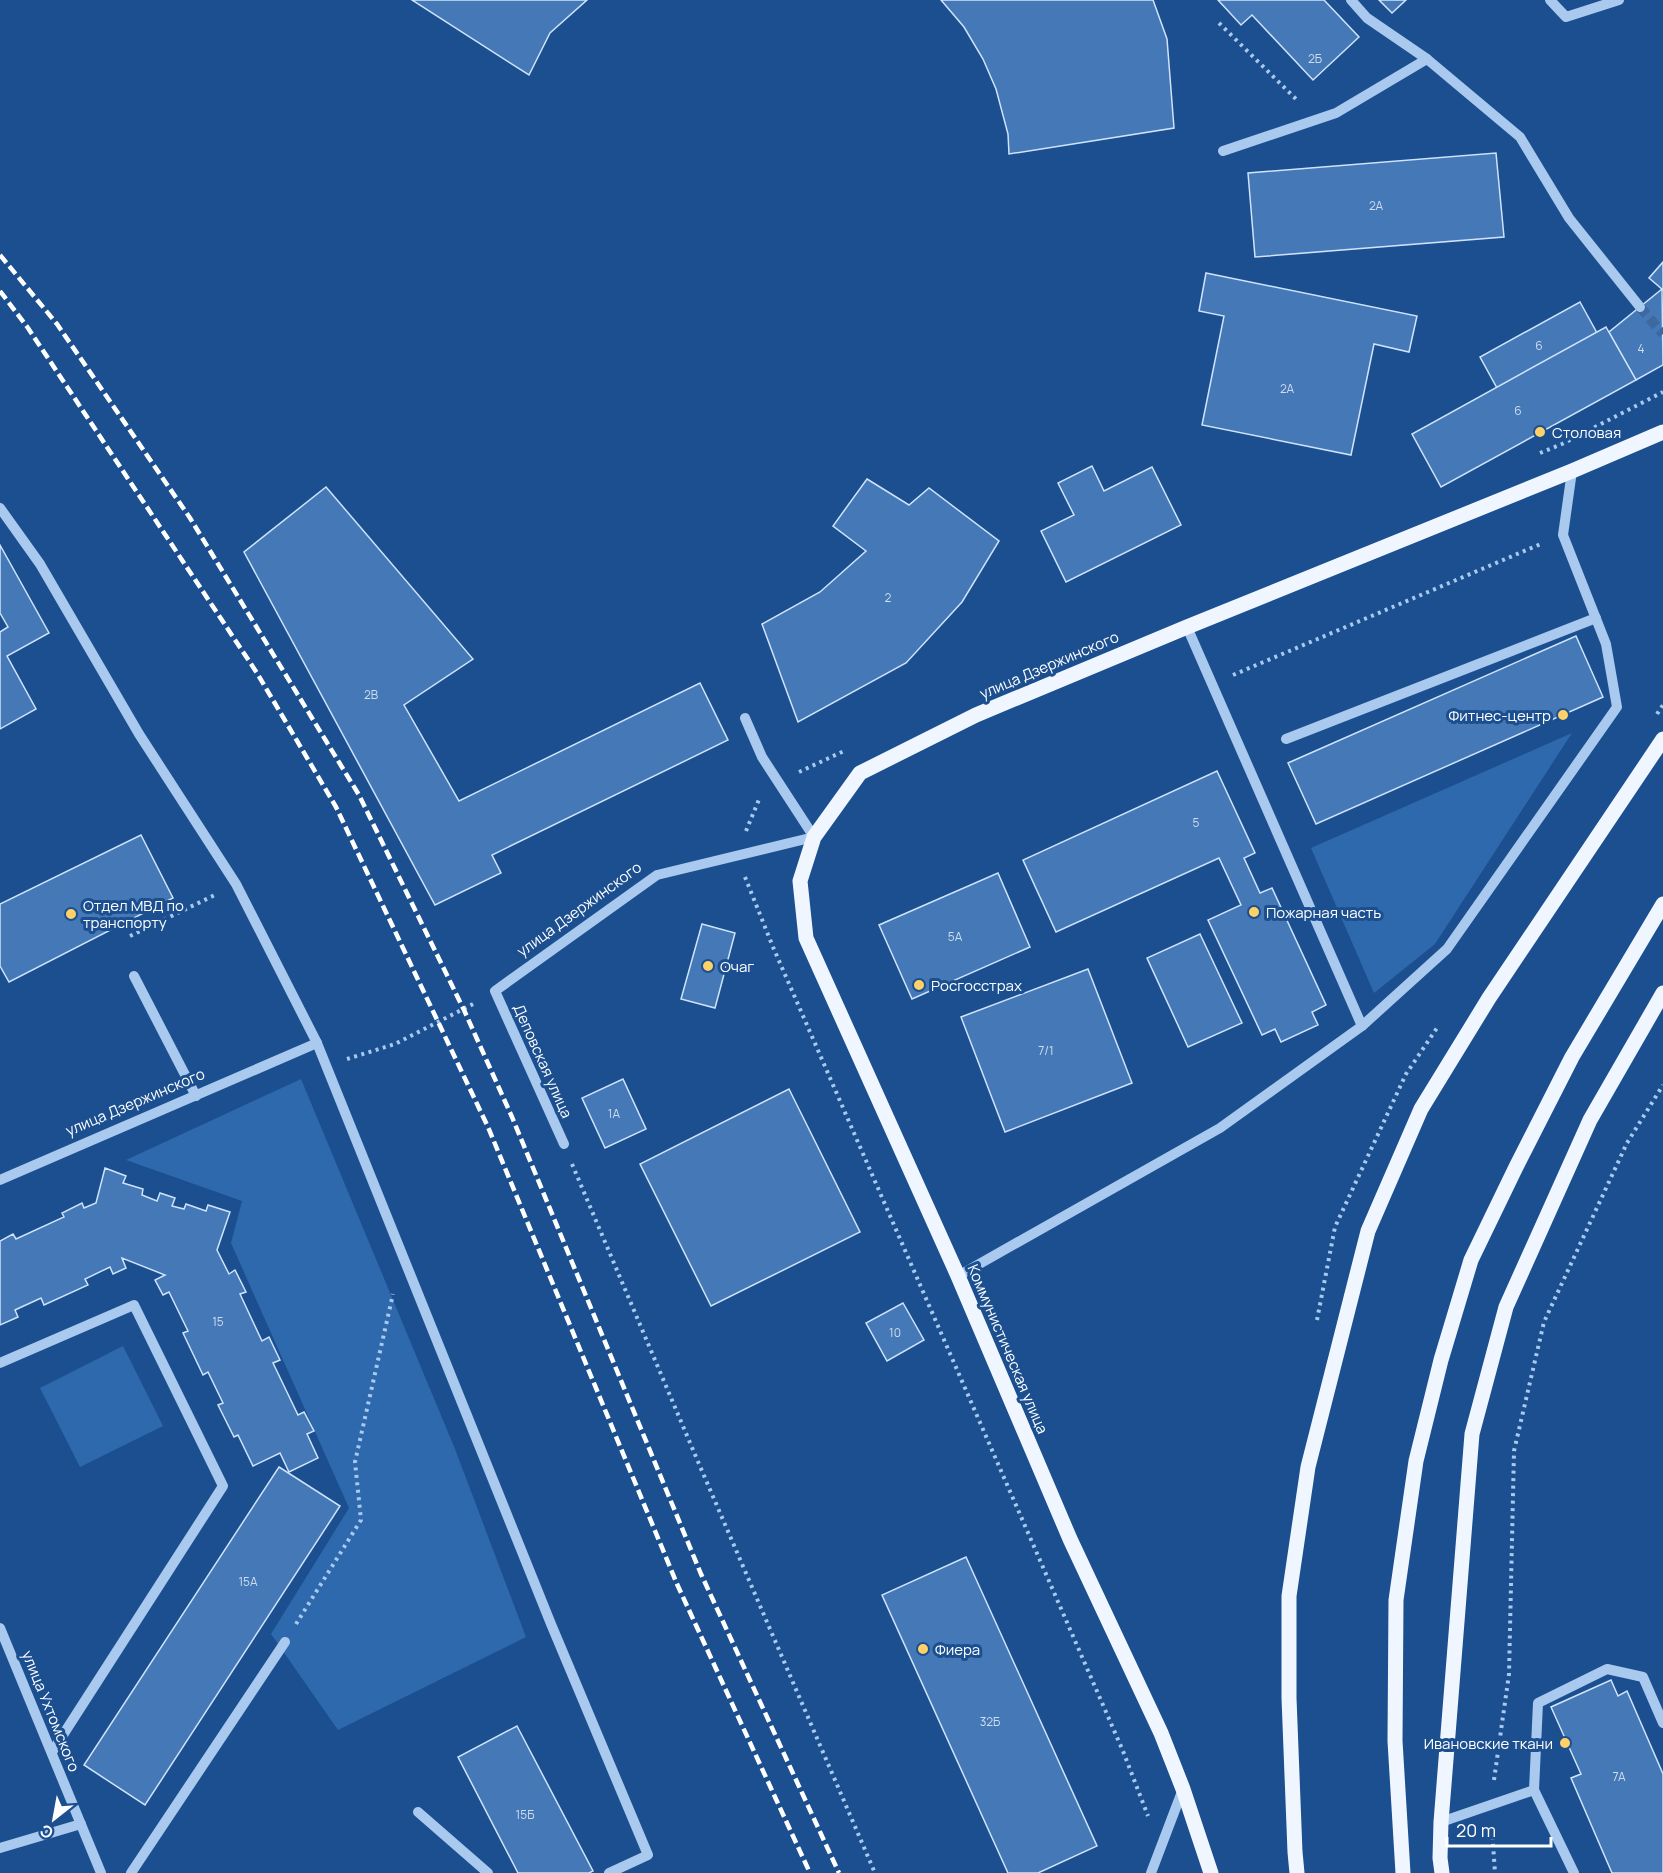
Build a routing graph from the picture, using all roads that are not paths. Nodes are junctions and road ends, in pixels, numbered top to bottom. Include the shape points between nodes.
1 (1350, 0) edge
2 (1550, 0) edge
3 (1619, 0) edge
4 (1427, 60) junction
5 (1223, 151) dead end
6 (1640, 307) tunnel mouth
7 (1663, 432) edge
8 (1572, 471) junction
9 (0, 508) edge
10 (1596, 618) junction
11 (1187, 627) junction
12 (745, 718) dead end
13 (1286, 739) dead end
14 (1663, 739) edge
15 (814, 837) junction
16 (1663, 904) edge
17 (135, 976) dead end
18 (495, 991) joint
19 (1663, 994) edge
20 (1362, 1026) junction
21 (317, 1043) junction
22 (196, 1096) junction
23 (564, 1144) road end
24 (0, 1180) edge
25 (958, 1276) junction
26 (0, 1363) edge
27 (0, 1628) edge
28 (285, 1642) road end
29 (1663, 1723) edge
30 (51, 1752) junction
31 (1183, 1789) junction
32 (1534, 1790) junction
33 (418, 1812) dead end
34 (1441, 1822) junction
35 (81, 1824) junction
36 (0, 1848) edge
37 (101, 1873) edge
38 (131, 1873) edge
39 (488, 1873) edge
40 (609, 1873) edge
41 (1151, 1873) edge
42 (1211, 1873) edge
43 (1297, 1873) edge
44 (1403, 1873) edge
45 (1442, 1873) edge
46 (1574, 1873) edge

1 - 4 street via 1367,18
2 - 3 street via 1566,17
4 - 5 street via 1336,113
4 - 6 street via 1520,136 1569,218
7 - 8 main road, улица Дзержинского
8 - 10 street via 1563,535
8 - 11 main road, улица Дзержинского
9 - 21 street via 40,564 139,734 236,884
10 - 13 street
10 - 20 street via 1606,644 1617,707 1447,949
11 - 15 main road, улица Дзержинского via 976,715 860,774
11 - 20 street
12 - 15 street via 762,757
14 - 43 main road via 1489,998 1421,1109 1368,1231 1308,1467 1289,1596
15 - 18 street, улица Дзержинского via 657,875
15 - 25 main road, Коммунистическая улица via 800,881 806,938
16 - 44 main road via 1572,1057 1516,1167 1471,1260 1441,1360 1416,1461 1396,1599 1395,1741
17 - 22 street
18 - 23 street, Деповская улица
19 - 34 main road via 1590,1120 1502,1319 1472,1434
20 - 25 street via 1220,1128
21 - 22 street, улица Дзержинского
21 - 40 street via 648,1855
22 - 24 street, улица Дзержинского
25 - 31 main road, Коммунистическая улица via 1070,1539 1161,1733
26 - 30 street via 134,1305 223,1486
27 - 30 street, улица Ухтомского
28 - 38 street
29 - 32 street via 1643,1677 1607,1669 1538,1703
30 - 35 street, улица Ухтомского
31 - 41 street
31 - 42 main road, Коммунистическая улица
32 - 34 street
32 - 46 street
33 - 39 street
34 - 45 main road
35 - 36 street
35 - 37 street, улица Ухтомского

